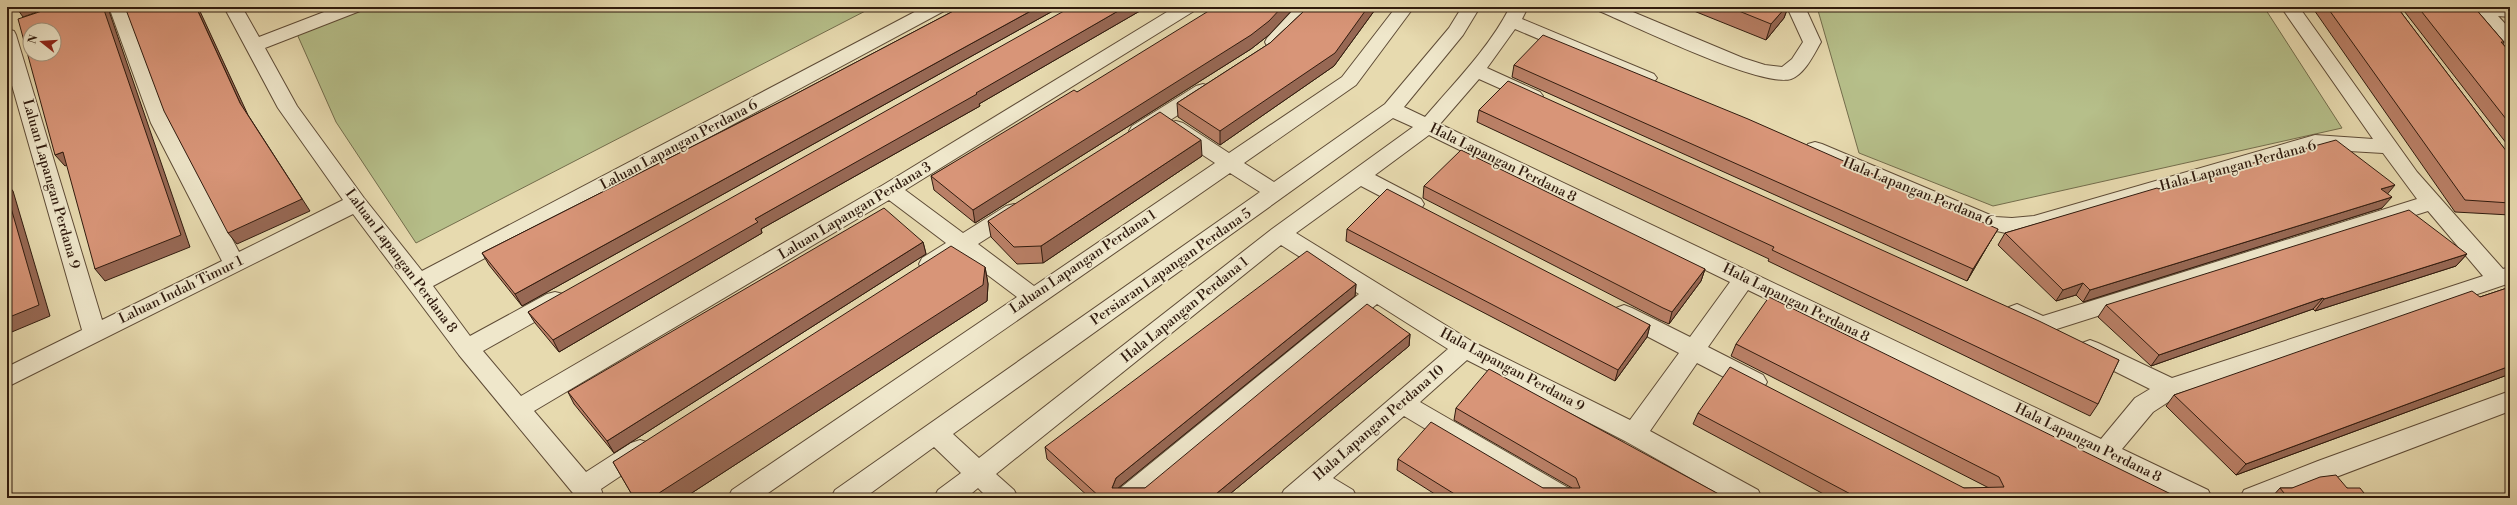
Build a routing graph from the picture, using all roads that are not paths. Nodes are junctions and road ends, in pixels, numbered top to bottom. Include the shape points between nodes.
1 (118, 7) edge
2 (233, 7) edge
3 (354, 7) edge
4 (938, 7) edge
5 (1188, 7) edge
6 (1306, 7) edge
7 (1406, 7) edge
8 (1471, 7) edge
9 (1606, 7) edge
10 (2290, 7) edge
11 (2482, 8) edge
12 (1792, 10) edge
13 (2510, 10) edge
14 (1515, 14) edge
15 (12, 30) edge
16 (2510, 42) edge
17 (253, 46) junction
18 (1259, 54) edge
19 (1476, 70) junction
20 (1220, 79) edge
21 (1662, 85) edge
22 (1555, 105) edge
23 (1392, 109) junction
24 (1161, 117) junction
25 (1427, 127) junction
26 (1121, 142) edge
27 (1800, 143) edge
28 (2388, 147) junction
29 (1229, 164) junction
30 (1361, 177) junction
31 (890, 190) junction
32 (1276, 193) junction
33 (1028, 202) edge
34 (356, 203) junction
35 (2430, 203) junction
36 (1432, 214) edge
37 (1280, 234) junction
38 (961, 244) junction
39 (234, 263) junction
40 (915, 274) edge
41 (2504, 277) edge
42 (1744, 279) junction
43 (419, 283) junction
44 (571, 291) edge
45 (1374, 294) junction
46 (1032, 296) junction
47 (1602, 303) edge
48 (2000, 306) edge
49 (2041, 325) junction
50 (94, 333) junction
51 (1466, 348) junction
52 (467, 349) junction
53 (1695, 351) junction
54 (7, 378) edge
55 (2170, 388) junction
56 (1772, 390) edge
57 (2510, 401) edge
58 (1402, 403) junction
59 (518, 409) junction
60 (936, 434) junction
61 (1634, 434) junction
62 (657, 440) edge
63 (2106, 451) junction
64 (980, 474) junction
65 (1314, 479) junction
66 (588, 492) edge
67 (741, 498) edge
68 (844, 498) edge
69 (947, 498) edge
70 (1004, 498) edge
71 (1127, 498) edge
72 (1293, 498) edge
73 (1344, 498) edge
74 (1563, 498) edge
75 (1749, 498) edge
76 (2199, 498) edge
77 (2253, 498) edge

1 - 39 street via 161,123
2 - 17 street, Laluan Lapangan Perdana 8
3 - 17 street
4 - 43 street, Laluan Lapangan Perdana 6
5 - 31 street, Laluan Lapangan Perdana 3
6 - 18 street via 1277,40
7 - 29 street, Laluan Lapangan Perdana 1 via 1349,80
8 - 23 street, Persiaran Lapangan Perdana 5 via 1456,31
9 - 12 street via 1736,62 1763,71 1786,74 1799,63 1812,42 1807,26
10 - 28 street
11 - 13 street
11 - 16 street
14 - 19 street, Hala Lapangan Perdana 1
14 - 21 street
15 - 50 street, Laluan Lapangan Perdana 9
17 - 34 street, Laluan Lapangan Perdana 8 via 288,108
19 - 22 street
19 - 25 street, Hala Lapangan Perdana 1
20 - 24 street
23 - 25 street, Hala Lapangan Perdana 8
23 - 32 street, Persiaran Lapangan Perdana 5
24 - 26 street
24 - 29 street
25 - 30 street, Hala Lapangan Perdana 1
25 - 42 street, Hala Lapangan Perdana 8
27 - 28 street, Hala Lapangan Perdana 6 via 1990,223 2017,227 2315,142
28 - 35 street
29 - 32 street
29 - 46 street, Laluan Lapangan Perdana 1
30 - 36 street
30 - 37 street, Hala Lapangan Perdana 1
31 - 38 street
31 - 59 street, Laluan Lapangan Perdana 3
32 - 60 street, Persiaran Lapangan Perdana 5
33 - 38 street
34 - 39 street, Laluan Indah Timur 1
34 - 43 street, Laluan Lapangan Perdana 8
35 - 41 street
35 - 49 street
37 - 45 street, Hala Lapangan Perdana 9
37 - 64 street, Hala Lapangan Perdana 1
38 - 40 street
38 - 46 street
39 - 50 street, Laluan Indah Timur 1
41 - 55 street
42 - 53 street
42 - 63 street, Hala Lapangan Perdana 8
43 - 52 street, Laluan Lapangan Perdana 8
44 - 52 street
45 - 51 street, Hala Lapangan Perdana 9
45 - 71 street
46 - 67 street, Laluan Lapangan Perdana 1
47 - 53 street
48 - 49 street
49 - 55 street
50 - 54 street, Laluan Indah Timur 1
51 - 58 street, Hala Lapangan Perdana 10
51 - 61 street, Hala Lapangan Perdana 9
52 - 59 street, Laluan Lapangan Perdana 8
53 - 56 street
53 - 61 street
55 - 63 street via 2144,405
57 - 77 street via 2335,477
58 - 65 street, Hala Lapangan Perdana 10
58 - 74 street
59 - 66 street, Laluan Lapangan Perdana 8
60 - 64 street
60 - 68 street, Persiaran Lapangan Perdana 5
61 - 75 street, Hala Lapangan Perdana 9
62 - 66 street
63 - 76 street, Hala Lapangan Perdana 8
64 - 69 street, Hala Lapangan Perdana 1
64 - 70 street
65 - 72 street, Hala Lapangan Perdana 10
65 - 73 street

